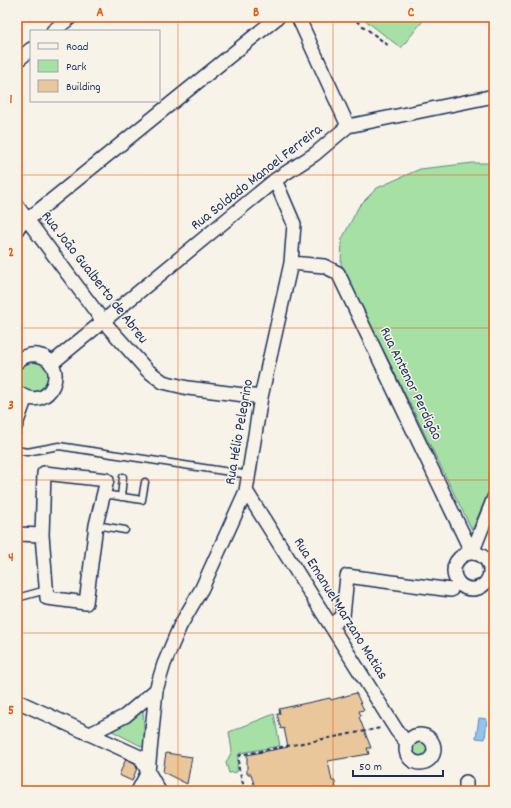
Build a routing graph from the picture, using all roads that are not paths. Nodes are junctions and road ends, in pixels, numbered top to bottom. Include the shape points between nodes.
1 (71, 17) edge
2 (278, 17) edge
3 (298, 17) edge
4 (55, 30) edge
5 (30, 50) edge
6 (17, 61) edge
7 (494, 96) edge
8 (348, 126) junction
9 (275, 180) junction
10 (17, 206) edge
11 (27, 220) junction
12 (17, 236) edge
13 (291, 263) junction
14 (103, 321) junction
15 (17, 362) edge
16 (51, 364) junction
17 (17, 392) edge
18 (261, 397) junction
19 (30, 399) junction
20 (17, 432) edge
21 (17, 450) edge
22 (250, 475) junction
23 (123, 477) dead end
24 (145, 482) dead end
25 (246, 491) junction
26 (104, 494) junction
27 (121, 497) junction
28 (494, 498) edge
29 (96, 525) junction
30 (125, 530) dead end
31 (17, 534) edge
32 (42, 535) junction
33 (46, 590) junction
34 (451, 590) dead end
35 (17, 598) edge
36 (332, 625) junction
37 (156, 690) junction
38 (17, 701) edge
39 (90, 734) junction
40 (407, 742) dead end
41 (148, 772) junction
42 (138, 791) edge
43 (159, 791) edge

1 - 4 street
2 - 11 street
3 - 8 street
5 - 6 street
7 - 8 street, Rua Soldado Manoel Ferreira
8 - 9 street, Rua Soldado Manoel Ferreira via 315,154
9 - 13 street, Rua Hélio Pelegrino via 294,224
9 - 14 street, Rua Soldado Manoel Ferreira
10 - 11 street, Rua João Gualberto de Abreu
11 - 12 lane
11 - 14 street, Rua João Gualberto de Abreu
13 - 18 street, Rua Hélio Pelegrino
13 - 28 street, Rua Antenor Perdigão via 324,266 338,273 472,553
14 - 16 street, Rua Soldado Manoel Ferreira
14 - 18 street, Rua João Gualberto de Abreu via 147,370 163,382 188,388
15 - 16 street via 33,355 40,356
16 - 19 street via 56,379 50,392 44,397
17 - 19 street
18 - 22 street, Rua Hélio Pelegrino
19 - 20 lane
21 - 22 lane via 26,452 59,446
22 - 25 street, Rua Hélio Pelegrino
23 - 27 lane
24 - 27 lane via 142,500
25 - 36 street, Rua Emanuel Marzano Matias
25 - 37 street, Rua Hélio Pelegrino via 202,588 180,626
26 - 27 lane
26 - 29 street
26 - 32 street via 107,480 44,473
29 - 30 lane
29 - 33 street via 86,603 48,598
31 - 32 street
32 - 33 street
33 - 35 lane
34 - 36 street via 347,576 343,616
36 - 40 street, Rua Emanuel Marzano Matias
37 - 39 street via 125,716
37 - 41 street, Rua Hélio Pelegrino
38 - 39 street
39 - 41 street via 140,757
41 - 42 street
41 - 43 street

